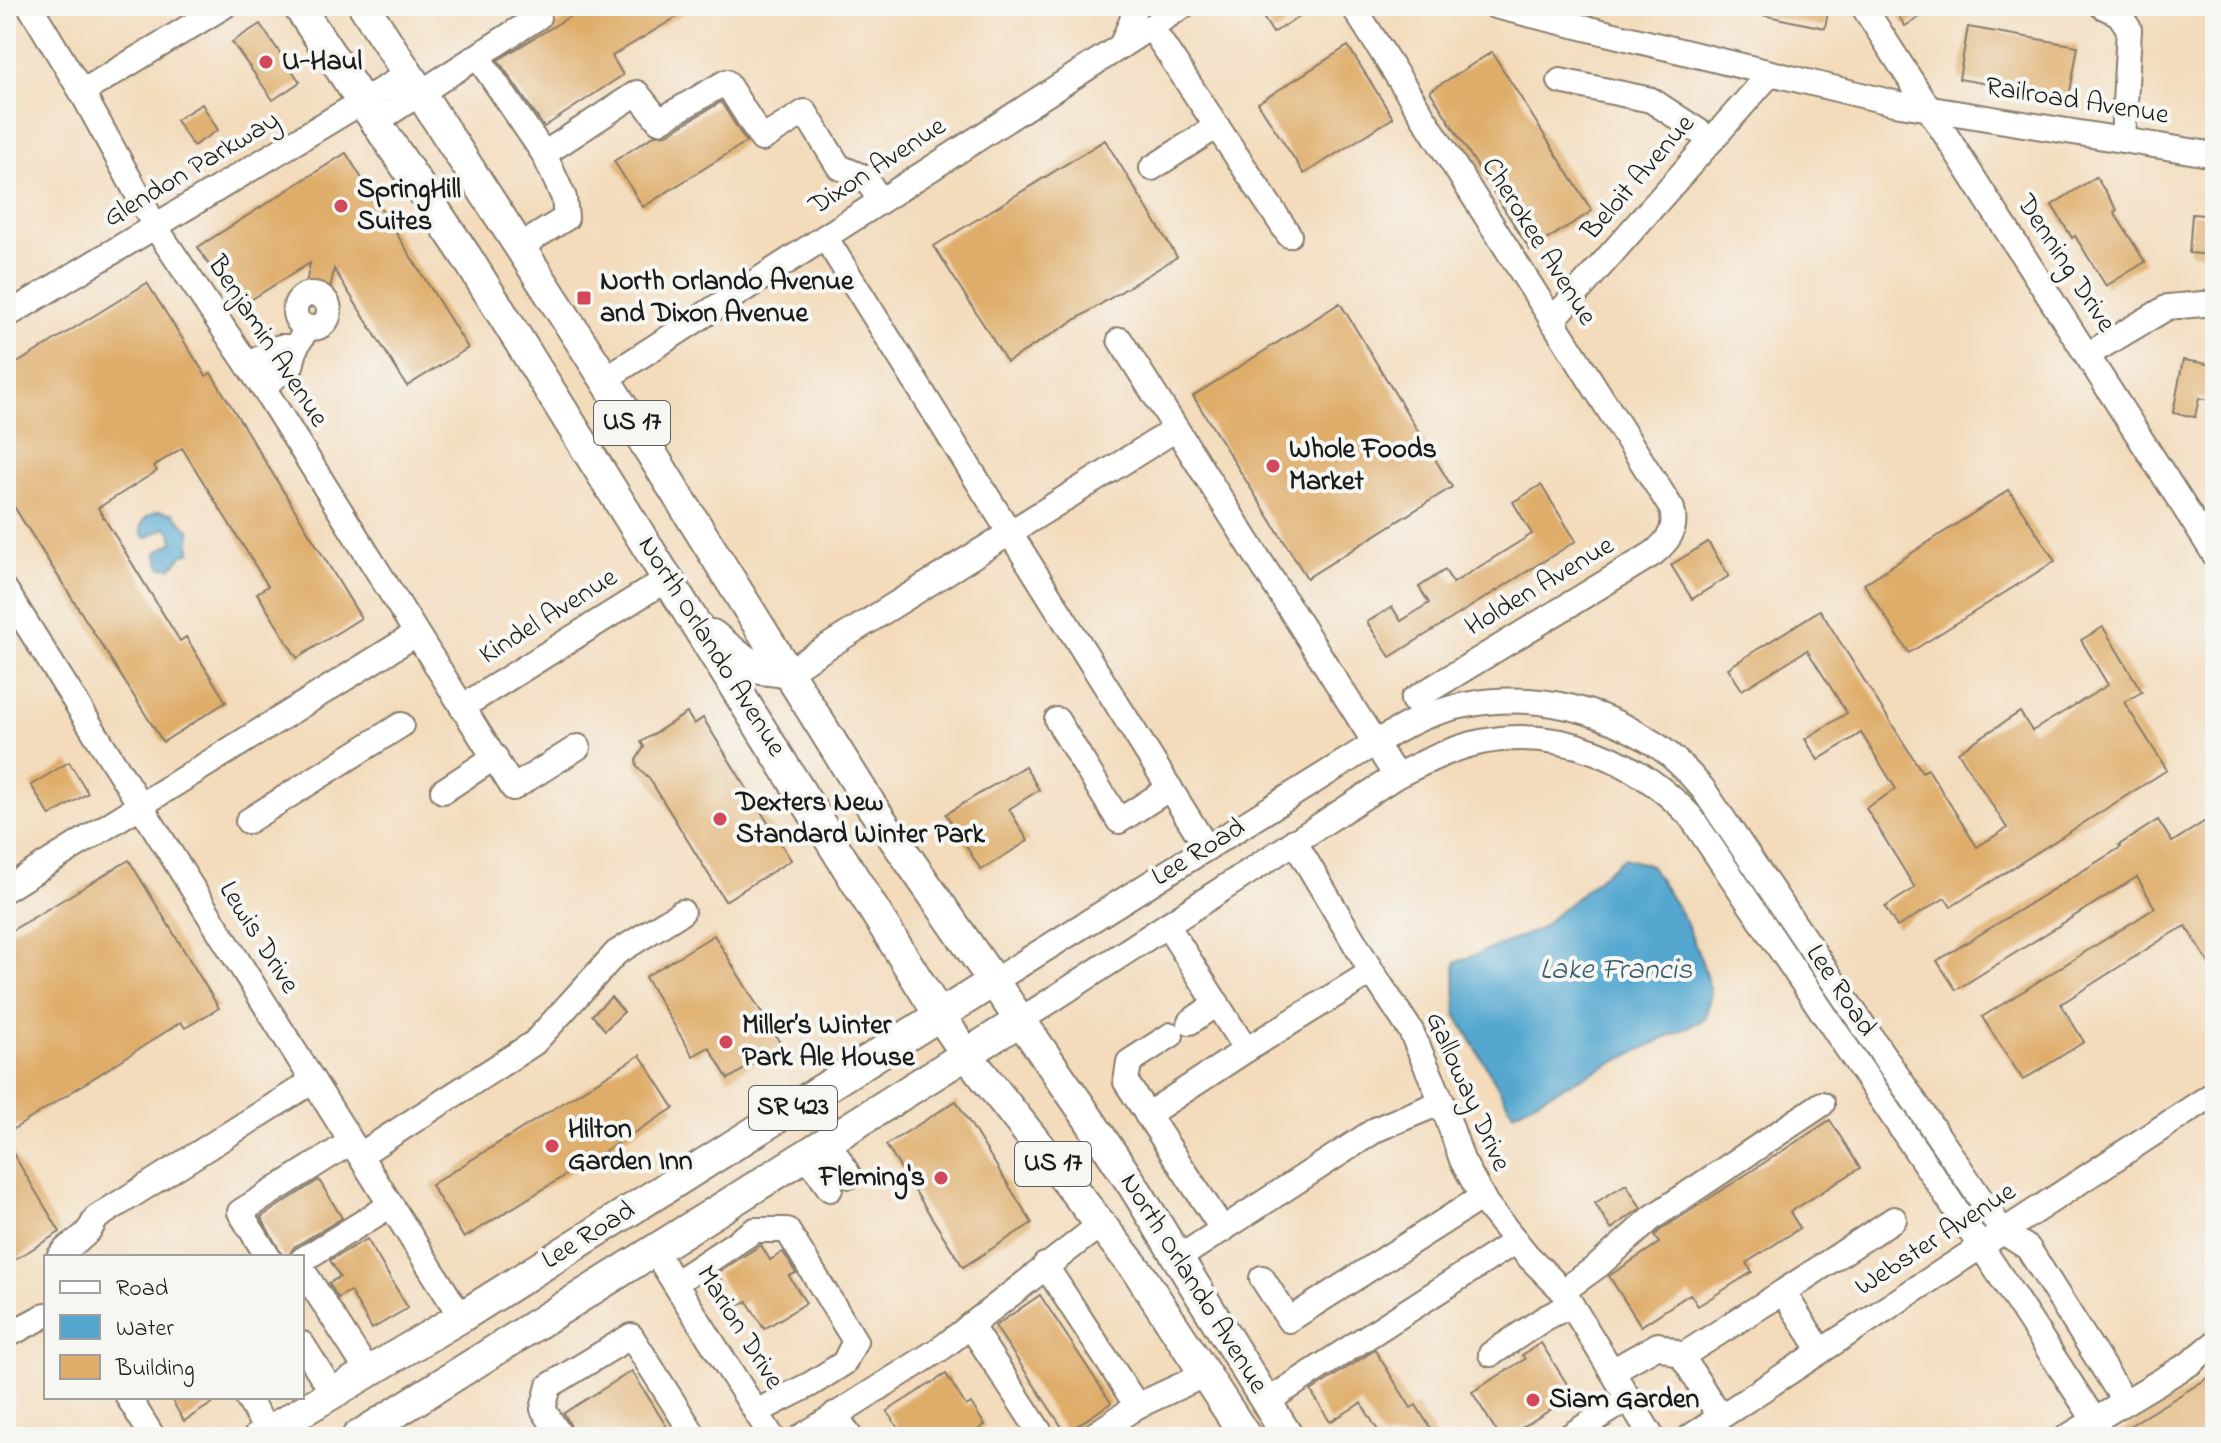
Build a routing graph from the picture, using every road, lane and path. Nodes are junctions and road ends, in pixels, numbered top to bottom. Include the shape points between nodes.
1 (30, 6) edge
2 (224, 6) edge
3 (298, 6) edge
4 (364, 6) edge
5 (1134, 6) edge
6 (1183, 6) edge
7 (1353, 6) edge
8 (1495, 6) edge
9 (1863, 6) edge
10 (2102, 6) edge
11 (538, 17) dead end
12 (1151, 27) junction
13 (1121, 46) junction
14 (478, 57) junction
15 (1770, 74) junction
16 (1560, 81) dead end
17 (414, 84) junction
18 (82, 92) junction
19 (1930, 109) junction
20 (370, 110) junction
21 (1217, 126) junction
22 (1712, 140) junction
23 (2123, 140) junction
24 (544, 154) junction
25 (2215, 155) edge
26 (1152, 168) dead end
27 (880, 201) junction
28 (156, 228) junction
29 (1289, 235) dead end
30 (825, 237) junction
31 (519, 247) junction
32 (2215, 303) edge
33 (6, 316) edge
34 (1552, 321) junction
35 (1120, 340) dead end
36 (2087, 355) junction
37 (248, 365) junction
38 (605, 379) junction
39 (262, 386) junction
40 (1176, 429) junction
41 (1672, 509) joint
42 (1010, 533) junction
43 (2215, 555) edge
44 (667, 579) junction
45 (6, 591) edge
46 (692, 618) junction
47 (416, 634) junction
48 (787, 672) junction
49 (1413, 700) dead end
50 (462, 707) junction
51 (1057, 720) dead end
52 (401, 725) dead end
53 (1375, 743) junction
54 (578, 747) dead end
55 (495, 757) junction
56 (1396, 776) junction
57 (1170, 788) junction
58 (443, 791) dead end
59 (140, 806) junction
60 (248, 821) dead end
61 (1294, 841) junction
62 (1207, 848) junction
63 (6, 888) edge
64 (682, 912) dead end
65 (1794, 923) junction
66 (1167, 925) junction
67 (1773, 937) junction
68 (1372, 972) junction
69 (994, 981) junction
70 (1217, 1003) junction
71 (940, 1016) junction
72 (1021, 1020) junction
73 (1246, 1050) junction
74 (967, 1055) junction
75 (313, 1081) junction
76 (2215, 1093) edge
77 (1442, 1102) junction
78 (1822, 1104) dead end
79 (1147, 1115) junction
80 (355, 1148) junction
81 (818, 1150) junction
82 (839, 1182) dead end
83 (1482, 1197) junction
84 (391, 1205) junction
85 (1894, 1219) dead end
86 (1101, 1224) junction
87 (1223, 1230) junction
88 (2003, 1232) junction
89 (1516, 1241) junction
90 (1979, 1247) junction
91 (655, 1252) junction
92 (60, 1255) edge
93 (267, 1255) edge
94 (304, 1259) edge
95 (1177, 1259) junction
96 (1045, 1265) junction
97 (304, 1272) edge
98 (1262, 1278) dead end
99 (675, 1283) junction
100 (1783, 1292) junction
101 (1567, 1298) junction
102 (44, 1316) edge
103 (461, 1317) junction
104 (970, 1325) junction
105 (6, 1336) edge
106 (2215, 1343) edge
107 (304, 1347) edge
108 (1821, 1351) junction
109 (1491, 1354) dead end
110 (1682, 1356) junction
111 (1612, 1371) junction
112 (368, 1372) junction
113 (1206, 1374) junction
114 (429, 1391) junction
115 (333, 1393) junction
116 (1629, 1398) junction
117 (129, 1399) edge
118 (250, 1401) edge
119 (1266, 1402) junction
120 (2125, 1402) junction
121 (1137, 1406) junction
122 (756, 1412) junction
123 (835, 1414) junction
124 (1720, 1417) junction
125 (2095, 1421) junction
126 (264, 1434) edge
127 (1238, 1434) edge
128 (153, 1437) edge
129 (357, 1437) edge
130 (561, 1437) edge
131 (695, 1437) edge
132 (772, 1437) edge
133 (801, 1437) edge
134 (850, 1437) edge
135 (1043, 1437) edge
136 (1091, 1437) edge
137 (1288, 1437) edge
138 (1568, 1437) edge
139 (1652, 1437) edge
140 (1690, 1437) edge
141 (2067, 1437) edge

1 - 18 street, Benjamin Avenue
2 - 18 street
3 - 20 main road, North Orlando Avenue / US 17
4 - 17 main road, North Orlando Avenue / US 17
5 - 13 street
6 - 12 street, Dixon Avenue
7 - 34 street, Cherokee Avenue
8 - 15 street, Railroad Avenue
9 - 19 street, Denning Drive
10 - 23 street via 2119,14 2129,29
11 - 14 street, Glendon Parkway
12 - 13 street, Dixon Avenue
12 - 21 street
13 - 27 street, Dixon Avenue
14 - 17 street, Glendon Parkway
14 - 24 street
15 - 19 street, Railroad Avenue
15 - 22 street, Beloit Avenue
16 - 22 street via 1651,100
17 - 20 street, Glendon Parkway
17 - 31 main road, North Orlando Avenue / US 17
18 - 28 street, Benjamin Avenue
19 - 23 street, Railroad Avenue
19 - 36 street, Denning Drive
20 - 28 street, Glendon Parkway
20 - 44 main road, North Orlando Avenue / US 17
21 - 26 street
21 - 29 street
22 - 34 street, Beloit Avenue
23 - 25 street, Railroad Avenue
24 - 27 street via 637,93 659,121 726,82 762,139 805,112 839,167 866,178
24 - 31 street via 564,198 566,218
27 - 30 street, Dixon Avenue
28 - 33 street, Glendon Parkway
28 - 37 street, Benjamin Avenue
30 - 38 street, Dixon Avenue
30 - 42 street
31 - 38 main road, North Orlando Avenue / US 17
32 - 36 street via 2168,307
34 - 41 street, Cherokee Avenue
35 - 40 street
36 - 43 street, Denning Drive
37 - 39 street, Benjamin Avenue
37 - 39 street via 301,337 291,366
38 - 48 main road, North Orlando Avenue / US 17
39 - 47 street, Benjamin Avenue
40 - 42 street
40 - 53 street
41 - 49 street, Holden Avenue via 1674,531 1654,553
42 - 48 street
42 - 57 street
44 - 46 main road, North Orlando Avenue / US 17
44 - 50 street, Kindel Avenue
45 - 59 street, Lewis Drive
46 - 48 main road via 738,656 761,669
46 - 71 main road, North Orlando Avenue / US 17
47 - 50 street, Benjamin Avenue
47 - 59 street
48 - 69 main road, North Orlando Avenue / US 17 via 872,807
50 - 55 street, Benjamin Avenue
51 - 57 street via 1119,821
52 - 60 street
53 - 56 street
53 - 62 street, Lee Road
53 - 65 street, Lee Road via 1423,718 1504,699 1544,701 1616,722 1655,744 1703,789
54 - 55 street, Benjamin Avenue via 513,788
55 - 58 street
56 - 61 street, Lee Road
56 - 67 street, Lee Road via 1446,752 1524,737 1602,754 1669,793
57 - 62 street
59 - 63 street
59 - 75 street, Lewis Drive
61 - 66 street, Lee Road
61 - 68 street, Galloway Drive
62 - 69 street, Lee Road
64 - 80 street via 616,953 534,1043
65 - 67 street
65 - 88 street, Lee Road
66 - 70 street
66 - 72 street, Lee Road
67 - 90 street, Lee Road
68 - 73 street
68 - 77 street, Galloway Drive via 1411,1031
69 - 71 main road, Lee Road / SR 423
69 - 72 main road, North Orlando Avenue / US 17
70 - 73 street
70 - 79 street via 1129,1062 1126,1082
71 - 74 main road, North Orlando Avenue / US 17
71 - 103 main road, Lee Road / SR 423
72 - 74 main road, Lee Road / SR 423
72 - 95 main road, North Orlando Avenue / US 17
73 - 79 street
74 - 81 main road, Lee Road / SR 423
74 - 86 main road, North Orlando Avenue / US 17
75 - 80 street, Lewis Drive
75 - 92 street via 96,1218 86,1236
76 - 88 street, Webster Avenue
77 - 83 street, Galloway Drive via 1462,1160
77 - 87 street via 1377,1129
78 - 101 street via 1653,1217
79 - 87 street
80 - 84 street, Lewis Drive
80 - 93 street via 240,1212
81 - 82 street
81 - 91 main road, Lee Road / SR 423
83 - 89 street, Galloway Drive
83 - 98 street via 1289,1320
84 - 94 street
84 - 103 street, Lewis Drive
85 - 100 street
86 - 96 street
86 - 113 main road, North Orlando Avenue / US 17
87 - 95 street
88 - 90 street, Webster Avenue
88 - 120 street, Lee Road via 2028,1248
89 - 101 street, Galloway Drive
89 - 119 street
90 - 108 street, Webster Avenue
90 - 125 street, Lee Road
91 - 99 street, Marion Drive
91 - 114 main road, Lee Road / SR 423
95 - 119 main road, North Orlando Avenue / US 17
96 - 104 street
96 - 121 street
97 - 112 street
99 - 122 street, Marion Drive
99 - 122 street via 755,1230 787,1230 855,1341 844,1363
100 - 108 street
100 - 110 street
101 - 109 street
101 - 111 street, Galloway Drive
102 - 105 street
103 - 112 main road, Lee Road / SR 423
103 - 114 main road via 456,1353
104 - 123 street
104 - 135 street
106 - 120 street
107 - 115 street
108 - 124 street, Webster Avenue
110 - 111 street via 1658,1345
110 - 124 street
111 - 116 street, Galloway Drive
112 - 115 main road, Lee Road / SR 423
113 - 121 street
113 - 127 main road, North Orlando Avenue / US 17
114 - 129 main road, Lee Road / SR 423
115 - 126 main road, Lee Road / SR 423
116 - 138 street
116 - 139 street, Galloway Drive
117 - 128 street
118 - 126 street
119 - 137 main road, North Orlando Avenue / US 17
120 - 125 street
121 - 136 street
122 - 132 street, Marion Drive
123 - 133 street
123 - 134 street
124 - 140 street, Webster Avenue
125 - 141 street
130 - 131 street via 543,1409 549,1386 631,1336

